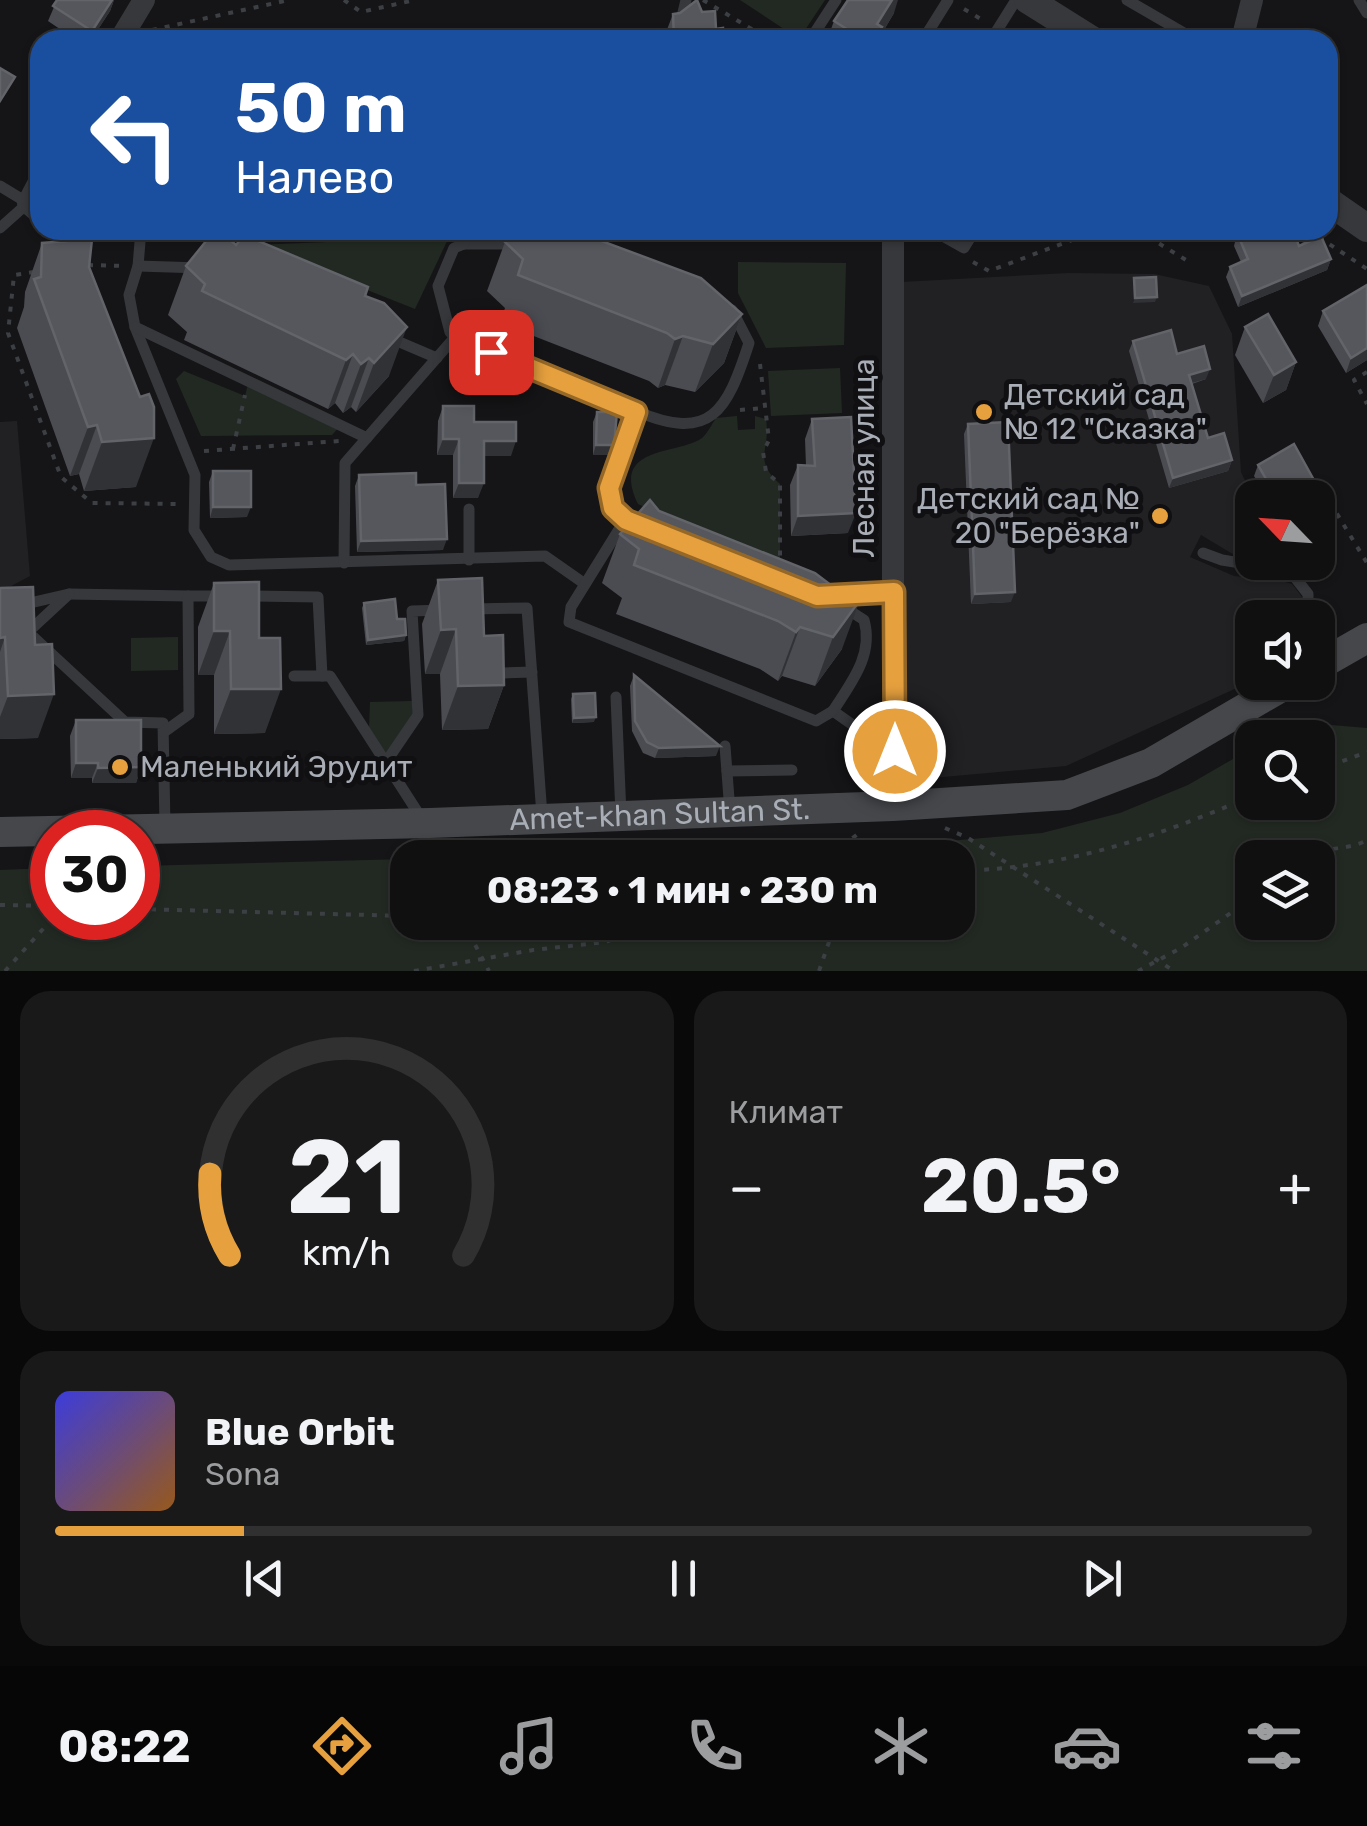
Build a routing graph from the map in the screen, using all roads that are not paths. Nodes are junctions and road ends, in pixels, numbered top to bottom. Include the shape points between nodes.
1 (144, 0) edge
2 (686, 0) edge
3 (836, 0) edge
4 (948, 0) edge
5 (1016, 0) edge
6 (1028, 0) edge
7 (1128, 0) edge
8 (1252, 0) edge
9 (1359, 0) edge
10 (1367, 13) edge
11 (679, 29) edge
12 (127, 30) edge
13 (816, 30) edge
14 (929, 30) edge
15 (998, 30) edge
16 (1076, 30) edge
17 (1179, 30) edge
18 (1244, 30) edge
19 (0, 186) edge
20 (30, 205) edge
21 (1338, 208) edge
22 (30, 210) edge
23 (0, 228) edge
24 (1367, 228) edge
25 (141, 240) edge
26 (464, 240) edge
27 (893, 240) edge
28 (950, 240) edge
29 (969, 240) edge
30 (464, 244) junction
31 (522, 244) edge
32 (138, 266) junction
33 (208, 268) edge
34 (716, 301) edge
35 (134, 327) junction
36 (384, 335) edge
37 (455, 337) junction
38 (437, 358) junction
39 (636, 412) junction
40 (367, 438) junction
41 (469, 509) dead end
42 (626, 520) junction
43 (660, 531) edge
44 (1203, 554) dead end
45 (469, 560) junction
46 (344, 562) junction
47 (585, 584) junction
48 (894, 592) junction
49 (69, 594) junction
50 (188, 596) junction
51 (1308, 600) edge
52 (0, 610) edge
53 (1367, 638) edge
54 (1335, 656) edge
55 (532, 672) junction
56 (504, 674) edge
57 (294, 676) dead end
58 (322, 676) junction
59 (616, 697) dead end
60 (1259, 700) edge
61 (833, 710) junction
62 (164, 732) junction
63 (725, 746) dead end
64 (386, 762) junction
65 (792, 770) dead end
66 (727, 771) junction
67 (894, 798) junction
68 (730, 812) junction
69 (621, 815) junction
70 (542, 816) junction
71 (424, 823) junction
72 (164, 828) junction
73 (0, 832) edge

1 - 12 street
2 - 11 lane
3 - 13 lane
4 - 14 lane
5 - 15 lane
6 - 16 street
7 - 17 lane
8 - 18 street
9 - 10 lane
19 - 20 lane
21 - 24 street
22 - 23 lane
25 - 32 lane
26 - 30 lane
27 - 48 street, Лесная улица
28 - 29 lane via 964,248
30 - 31 lane
30 - 37 lane via 454,248 438,286
32 - 33 lane
32 - 35 lane via 129,295
34 - 39 lane via 734,311 749,344 728,397 692,425
35 - 40 lane
35 - 46 lane via 195,474 194,530 212,557 229,565
36 - 38 lane
37 - 38 lane
37 - 39 lane
38 - 40 lane
39 - 42 lane via 609,488 613,508
40 - 46 lane via 345,463
41 - 45 lane
42 - 43 lane
42 - 47 lane
44 - 51 lane via 1290,572
45 - 46 lane
45 - 47 lane via 545,556
47 - 61 lane via 568,615 575,626 816,722
48 - 61 lane via 834,599 864,620 867,640 859,671
48 - 67 street, Лесная улица
49 - 50 lane
49 - 52 lane
49 - 62 lane via 28,632 125,722 163,723
50 - 58 lane via 318,596
50 - 62 lane via 189,714
53 - 54 main road
55 - 56 lane
55 - 64 lane via 527,608 412,611 418,714
55 - 70 lane
57 - 58 lane
58 - 64 lane via 330,676
59 - 69 lane
60 - 67 main road, Amet-khan Sultan St. via 1151,763 1067,794
61 - 67 lane via 867,735
62 - 72 lane
63 - 66 lane
64 - 71 lane
65 - 66 lane
66 - 68 lane
67 - 68 main road, Amet-khan Sultan St.
68 - 69 main road, Amet-khan Sultan St.
69 - 70 main road, Amet-khan Sultan St.
70 - 71 main road, Amet-khan Sultan St.
71 - 72 main road, Amet-khan Sultan St.
72 - 73 main road, Amet-khan Sultan St.

